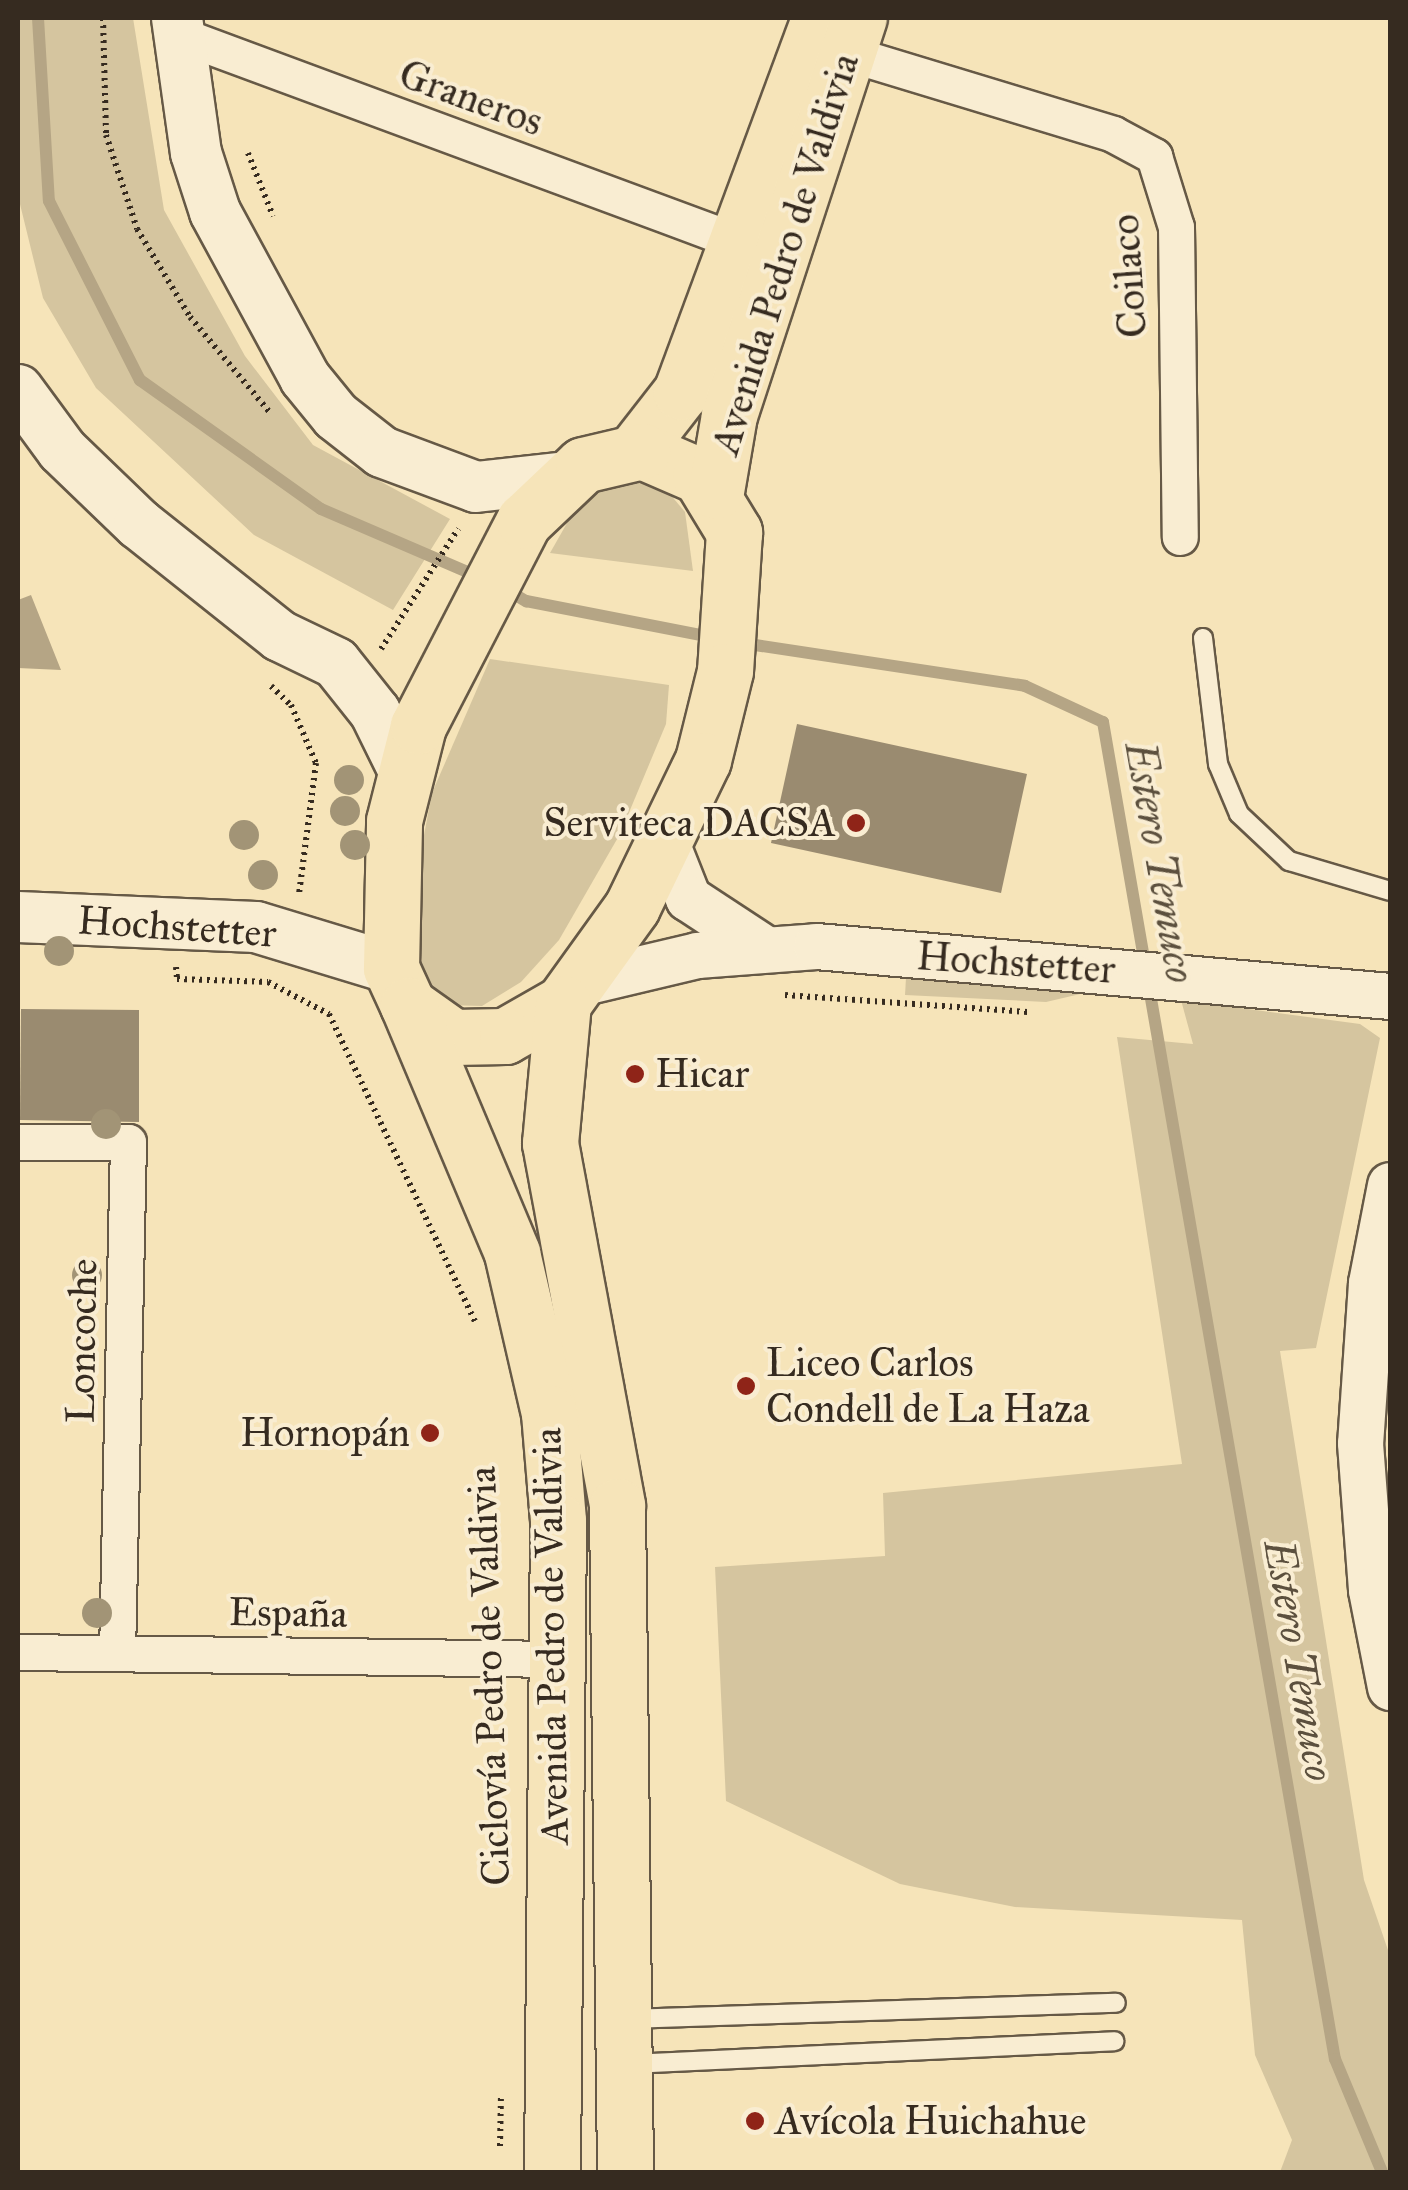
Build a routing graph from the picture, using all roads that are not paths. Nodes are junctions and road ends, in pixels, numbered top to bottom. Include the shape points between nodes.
1 (177, 26) edge
2 (842, 29) edge
3 (736, 241) junction
4 (18, 390) edge
5 (635, 451) junction
6 (566, 478) junction
7 (716, 492) junction
8 (1180, 537) dead end
9 (1202, 638) dead end
10 (404, 773) junction
11 (667, 845) junction
12 (1390, 891) edge
13 (18, 918) edge
14 (761, 946) junction
15 (400, 987) junction
16 (571, 993) junction
17 (1390, 996) edge
18 (18, 1142) edge
19 (1390, 1185) edge
20 (18, 1652) edge
21 (118, 1653) junction
22 (557, 1659) junction
23 (1390, 1686) edge
24 (1116, 2002) dead end
25 (1114, 2041) dead end
26 (622, 2042) junction
27 (552, 2172) edge
28 (625, 2172) edge

1 - 3 street, Graneros
1 - 6 main road via 215,212 305,378 336,416 382,452 476,487
2 - 3 main road, Avenida Pedro de Valdivia
2 - 7 main road, Avenida Pedro de Valdivia via 729,415
2 - 8 street, Coilaco via 1154,156 1176,226
3 - 5 main road, Avenida Pedro de Valdivia via 682,392
4 - 10 main road via 100,488 280,636 336,663 356,684
5 - 6 main road, Avenida Pedro de Valdivia via 601,456
5 - 7 main road, Avenida Pedro de Valdivia via 682,462
6 - 10 main road, Avenida Pedro de Valdivia via 508,547 457,639
7 - 11 main road, Avenida Pedro de Valdivia via 734,532 725,671 703,760
9 - 12 lane via 1218,764 1239,814 1289,861
10 - 15 main road, Avenida Pedro de Valdivia via 389,870
11 - 14 street, Hochstetter via 688,898
11 - 16 main road, Avenida Pedro de Valdivia
13 - 15 main road, Hochstetter via 167,919 302,937
14 - 16 street, Hochstetter
14 - 17 street, Hochstetter via 1191,974
15 - 16 main road, Avenida Pedro de Valdivia via 436,1029 479,1040 526,1029
15 - 22 main road, Avenida Pedro de Valdivia via 512,1253 540,1362 558,1521
16 - 26 main road, Avenida Pedro de Valdivia via 550,1143 617,1506
18 - 21 street, Loncoche via 128,1142
19 - 23 street via 1371,1283 1360,1443 1371,1590
20 - 21 street, España
21 - 22 street, España
22 - 27 main road, Avenida Pedro de Valdivia
24 - 26 lane
25 - 26 lane
26 - 28 main road, Avenida Pedro de Valdivia

